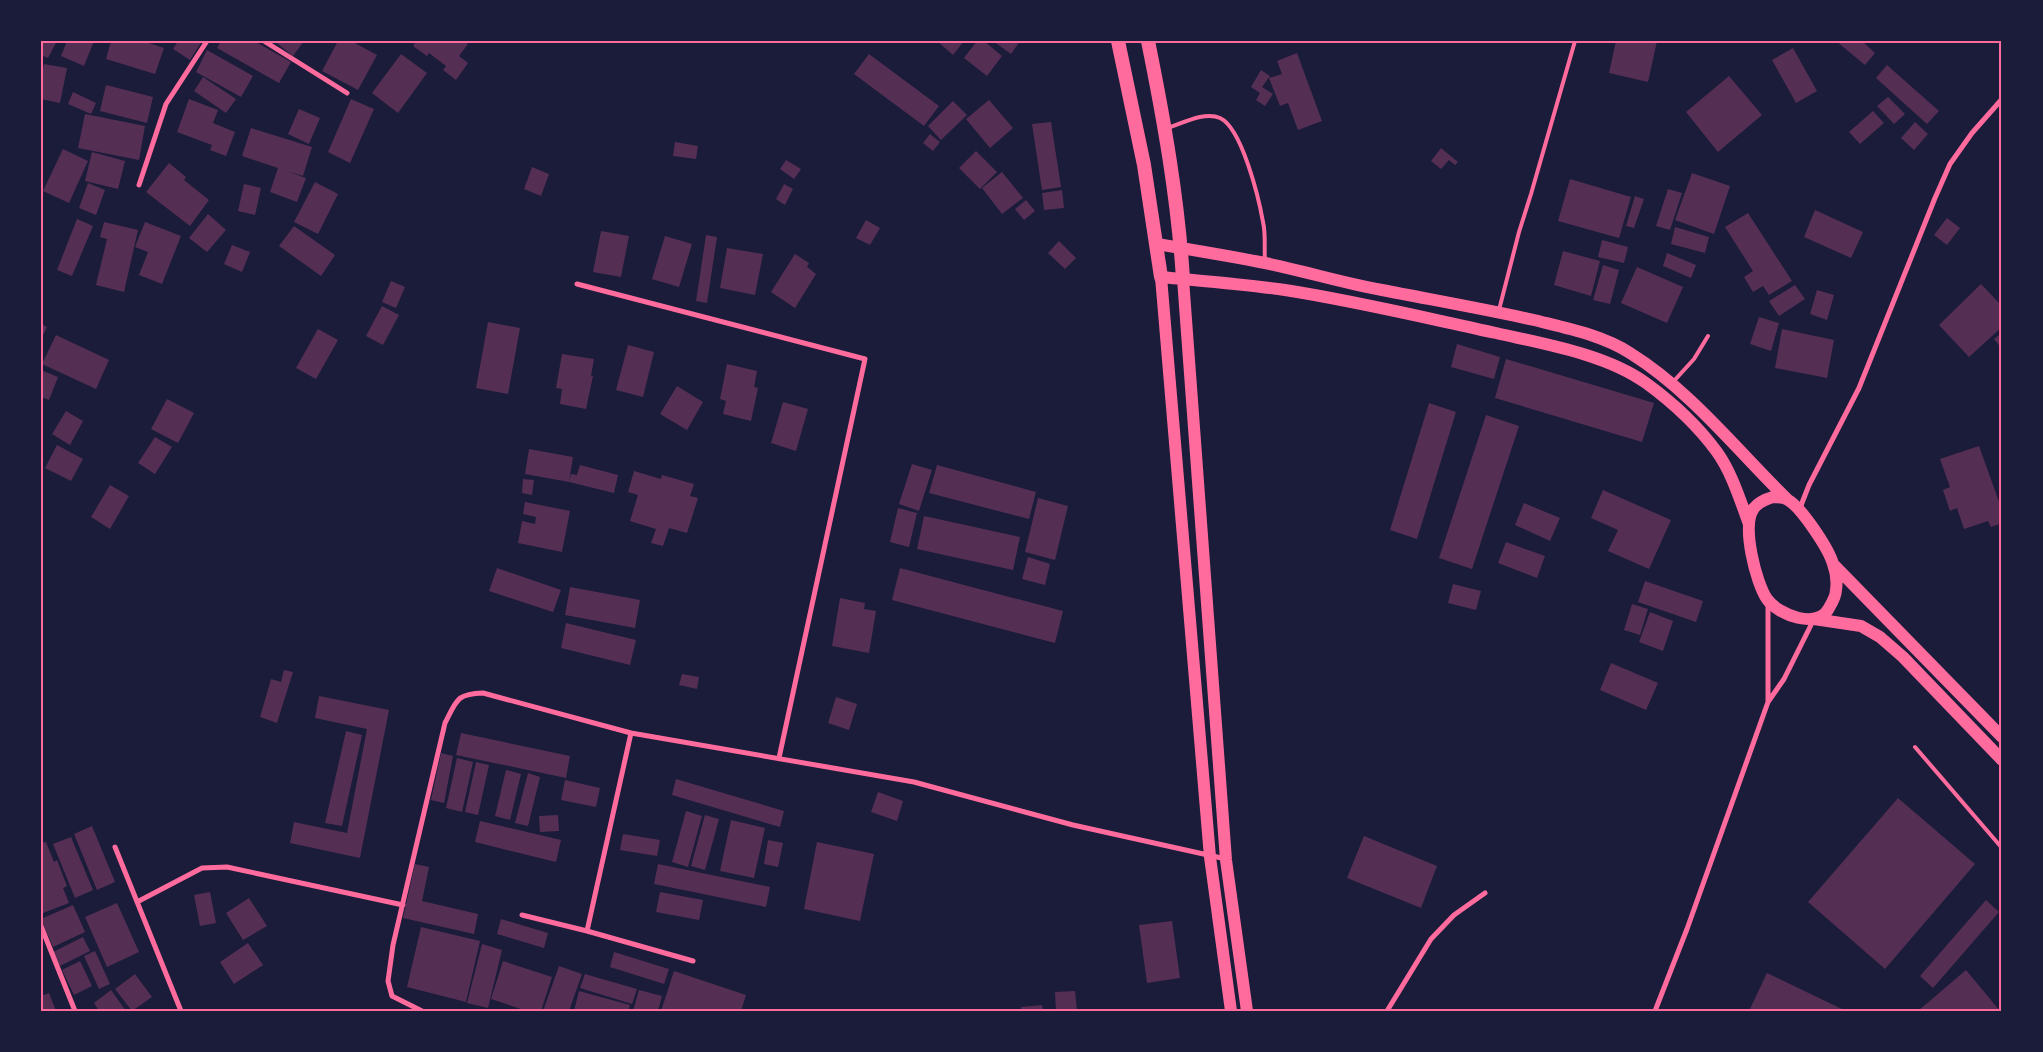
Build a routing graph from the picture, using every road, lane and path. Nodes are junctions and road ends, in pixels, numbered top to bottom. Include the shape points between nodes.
1 (207, 41) edge
2 (264, 41) edge
3 (1118, 41) edge
4 (1148, 41) edge
5 (1575, 41) edge
6 (347, 93) dead end
7 (2002, 98) edge
8 (1166, 129) junction
9 (139, 185) dead end
10 (1157, 244) junction
11 (1181, 248) junction
12 (1265, 263) junction
13 (1161, 276) junction
14 (1182, 279) junction
15 (577, 284) dead end
16 (1498, 312) junction
17 (1708, 336) dead end
18 (1672, 384) junction
19 (1787, 499) junction
20 (1799, 509) junction
21 (1749, 524) junction
22 (1833, 564) junction
23 (1768, 600) junction
24 (1814, 620) junction
25 (1768, 702) junction
26 (631, 732) junction
27 (2002, 737) edge
28 (1915, 747) dead end
29 (779, 758) junction
30 (2002, 760) edge
31 (115, 847) dead end
32 (2002, 848) edge
33 (1210, 857) junction
34 (1226, 860) junction
35 (1485, 893) dead end
36 (137, 902) junction
37 (403, 905) junction
38 (522, 915) dead end
39 (41, 926) edge
40 (588, 931) junction
41 (693, 961) dead end
42 (75, 1011) edge
43 (181, 1011) edge
44 (422, 1011) edge
45 (1231, 1011) edge
46 (1246, 1011) edge
47 (1387, 1011) edge
48 (1655, 1011) edge

1 - 9 street via 166,104
2 - 6 street
3 - 10 highway
4 - 8 highway
5 - 16 lane
7 - 20 street via 1950,164 1859,388
8 - 11 highway
8 - 12 lane via 1203,116 1219,117 1231,125 1244,150 1264,223
10 - 11 main road
10 - 13 highway
11 - 12 main road
11 - 14 highway
12 - 16 main road via 1380,290
13 - 14 main road
13 - 33 main road
14 - 21 main road via 1245,284 1361,304 1554,346 1618,368 1645,382 1667,400 1717,452
14 - 34 main road
15 - 29 street via 865,359
16 - 18 main road via 1566,327 1597,338 1628,352
17 - 18 lane via 1694,359
18 - 19 main road via 1700,408
19 - 20 main road
19 - 21 main road via 1773,497 1762,501 1753,509
20 - 22 main road
21 - 23 main road via 1749,542 1759,582
22 - 24 main road via 1836,593 1827,612
22 - 27 main road
23 - 24 main road via 1795,617
23 - 25 street
24 - 25 street via 1784,679
24 - 30 main road via 1862,626 1880,637
25 - 48 street
26 - 29 street
26 - 37 street via 483,693 461,697 446,723
26 - 40 street
28 - 32 lane
29 - 33 street via 914,782 1073,826
31 - 36 street
33 - 34 street
33 - 45 main road
34 - 46 main road
35 - 47 street via 1454,915 1431,939
36 - 37 street via 202,868 227,867
36 - 43 street
37 - 44 street via 388,981 392,996
38 - 40 street
39 - 42 street
40 - 41 street

